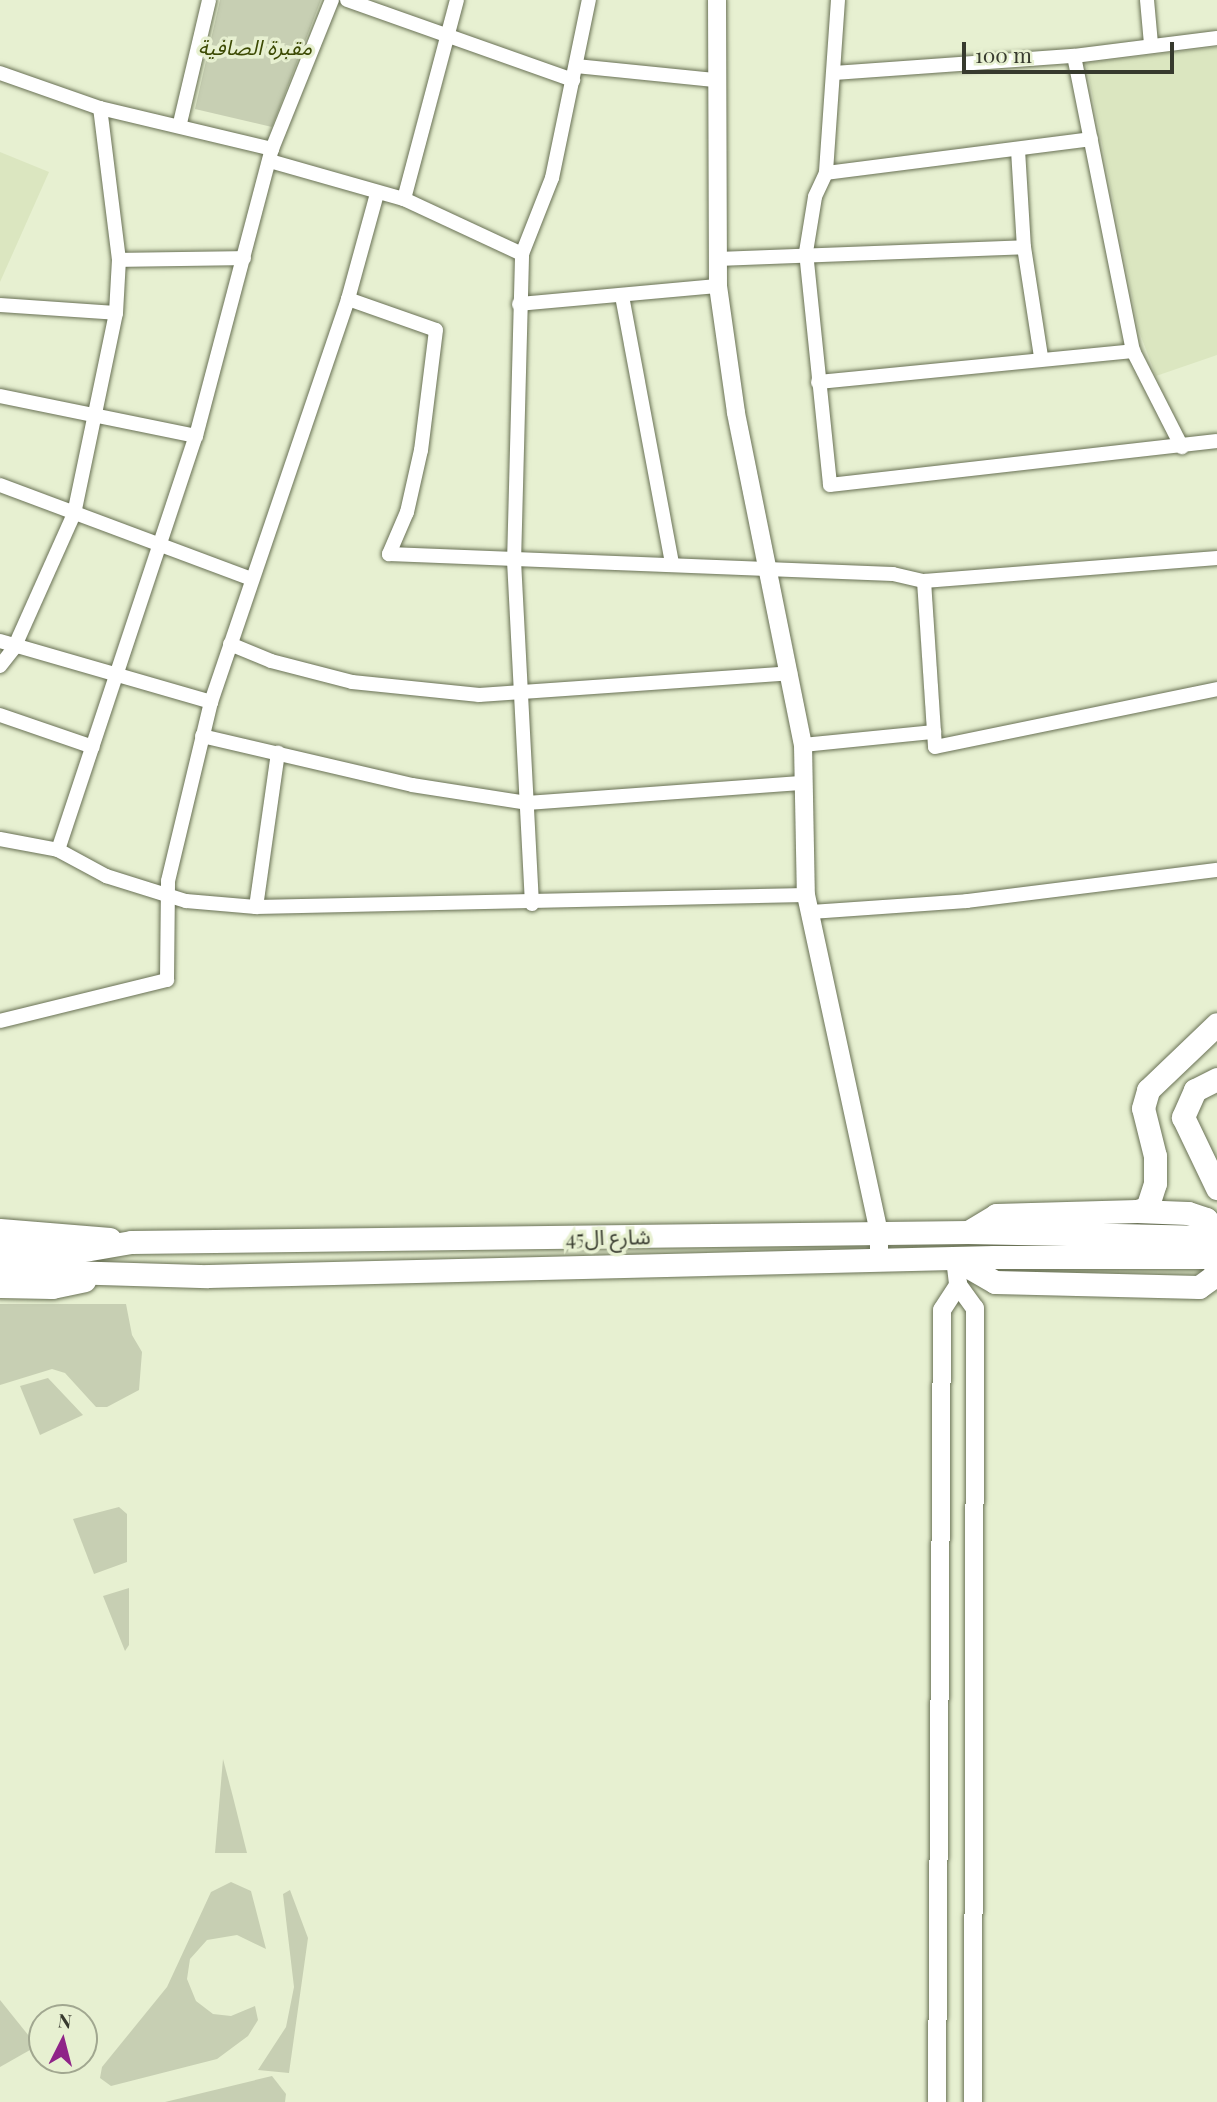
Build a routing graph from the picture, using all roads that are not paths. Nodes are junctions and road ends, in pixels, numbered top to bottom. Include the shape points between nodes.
1 (209, 0) edge
2 (332, 0) edge
3 (347, 0) edge
4 (457, 0) edge
5 (589, 0) edge
6 (717, 0) edge
7 (838, 0) edge
8 (1147, 0) edge
9 (449, 36) junction
10 (1217, 38) edge
11 (1151, 44) junction
12 (1074, 56) junction
13 (0, 73) edge
14 (575, 73) junction
15 (834, 73) junction
16 (714, 80) junction
17 (100, 108) junction
18 (180, 123) junction
19 (1091, 139) junction
20 (1018, 150) junction
21 (273, 155) junction
22 (826, 173) junction
23 (377, 194) junction
24 (404, 199) junction
25 (1024, 247) junction
26 (806, 252) junction
27 (522, 254) junction
28 (244, 258) junction
29 (719, 259) junction
30 (119, 260) junction
31 (718, 286) junction
32 (622, 296) junction
33 (348, 299) junction
34 (519, 304) junction
35 (0, 305) edge
36 (116, 313) junction
37 (1133, 351) junction
38 (1041, 357) junction
39 (818, 382) junction
40 (0, 396) edge
41 (94, 415) junction
42 (196, 436) junction
43 (1217, 441) edge
44 (1182, 447) junction
45 (0, 485) edge
46 (74, 514) junction
47 (158, 544) junction
48 (1217, 558) edge
49 (514, 563) junction
50 (672, 564) junction
51 (769, 569) junction
52 (251, 579) junction
53 (924, 581) junction
54 (0, 641) edge
55 (230, 644) junction
56 (14, 648) junction
57 (0, 666) edge
58 (117, 673) junction
59 (790, 673) junction
60 (1217, 689) edge
61 (523, 694) junction
62 (211, 702) junction
63 (0, 715) edge
64 (934, 732) junction
65 (202, 736) junction
66 (803, 745) junction
67 (93, 747) junction
68 (278, 754) junction
69 (800, 783) junction
70 (527, 803) junction
71 (0, 839) edge
72 (58, 850) junction
73 (1217, 870) edge
74 (168, 896) junction
75 (809, 903) junction
76 (532, 904) junction
77 (256, 907) junction
78 (0, 1021) edge
79 (1217, 1024) edge
80 (1217, 1079) edge
81 (1217, 1188) edge
82 (1137, 1211) junction
83 (0, 1230) edge
84 (879, 1233) junction
85 (1217, 1235) edge
86 (984, 1241) junction
87 (131, 1242) junction
88 (0, 1253) edge
89 (1217, 1257) edge
90 (956, 1259) junction
91 (879, 1260) junction
92 (1217, 1265) edge
93 (0, 1269) edge
94 (111, 1274) junction
95 (958, 1285) junction
96 (0, 1286) edge
97 (1208, 1290) edge
98 (937, 2102) edge
99 (973, 2102) edge

1 - 18 street
2 - 21 street
3 - 9 street
4 - 9 street
5 - 14 street
6 - 16 street
7 - 15 street
8 - 11 street
9 - 14 street
9 - 24 street
10 - 11 street
11 - 12 street
12 - 15 street
12 - 19 street
13 - 17 street
14 - 16 street
14 - 27 street via 552,178
15 - 22 street
16 - 29 street
17 - 18 street
17 - 30 street
18 - 21 street
19 - 20 street
19 - 37 street
20 - 22 street
20 - 25 street
21 - 23 street
21 - 28 street
22 - 26 street via 815,197
23 - 24 street
23 - 33 street
24 - 27 street
25 - 26 street
25 - 38 street
26 - 29 street
26 - 39 street
27 - 34 street
28 - 30 street
28 - 42 street
29 - 31 street
30 - 36 street
31 - 32 street
31 - 51 street via 736,413
32 - 34 street
32 - 50 street
33 - 49 street via 436,330 421,450 407,512 389,554
33 - 52 street
34 - 49 street
35 - 36 street
36 - 41 street
37 - 38 street
37 - 44 street
38 - 39 street
39 - 44 street via 830,485
40 - 41 street
41 - 42 street
41 - 46 street
42 - 47 street
43 - 44 street
45 - 46 street
46 - 47 street
46 - 56 street
47 - 52 street
47 - 58 street
48 - 53 street
49 - 50 street
49 - 61 street
50 - 51 street
51 - 53 street via 893,574
51 - 59 street
52 - 55 street
53 - 64 street
54 - 56 street
55 - 61 street via 271,661 352,682 479,695
55 - 62 street
56 - 57 street
56 - 58 street
58 - 62 street
58 - 67 street
59 - 61 street
59 - 66 street
60 - 64 street via 935,747
61 - 70 street
62 - 65 street
63 - 67 street
64 - 66 street
65 - 68 street
65 - 74 street
66 - 69 street
67 - 72 street
68 - 70 street
68 - 77 street
69 - 70 street
69 - 75 street
70 - 76 street
71 - 72 street
72 - 74 street via 106,876
73 - 75 street via 967,901
74 - 77 street
74 - 78 street via 167,980
75 - 76 street
75 - 84 street
76 - 77 street
79 - 82 main road via 1148,1090 1143,1108 1155,1156 1155,1183 1147,1208
80 - 81 main road via 1195,1090 1183,1117
82 - 85 main road via 1188,1213 1206,1219
82 - 86 main road via 996,1215
83 - 87 main road
84 - 86 main road, شارع ال45
84 - 87 main road, شارع ال45
84 - 91 street
85 - 86 main road, شارع ال45
86 - 89 main road, شارع ال45
86 - 90 main road, شارع ال45
87 - 88 main road, شارع ال45 via 73,1252
90 - 91 main road, شارع ال45
90 - 95 street
90 - 97 main road via 995,1282
91 - 94 main road, شارع ال45
92 - 97 main road
93 - 94 main road, شارع ال45
94 - 96 main road via 51,1287
95 - 98 street via 942,1310
95 - 99 street via 975,1308

